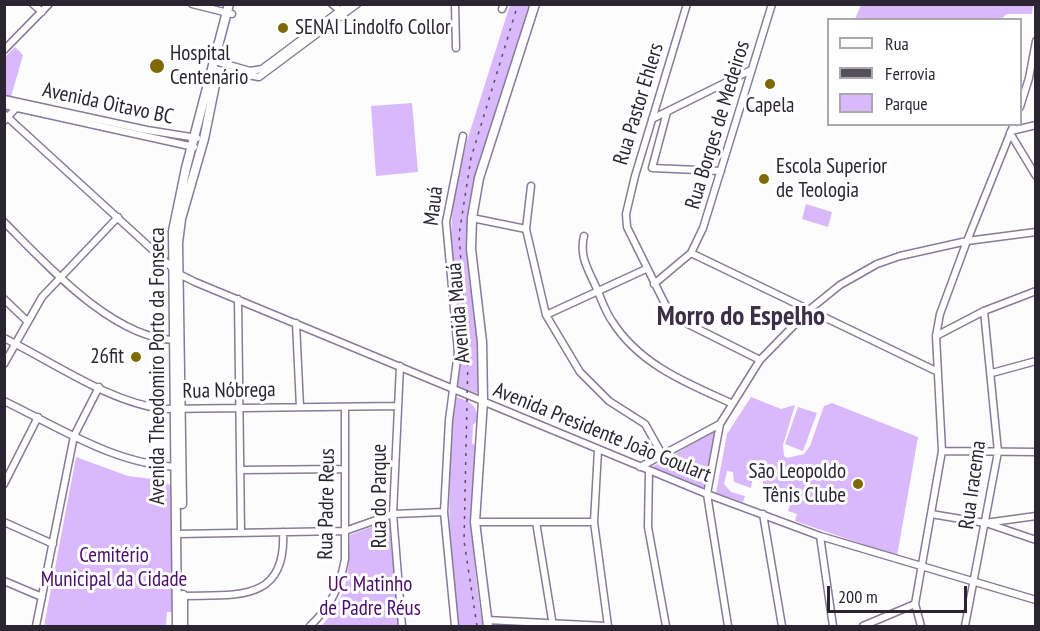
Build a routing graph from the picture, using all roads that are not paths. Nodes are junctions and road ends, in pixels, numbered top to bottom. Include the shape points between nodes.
1 (33, 4) edge
2 (49, 4) edge
3 (192, 4) edge
4 (234, 4) edge
5 (332, 4) edge
6 (349, 4) edge
7 (357, 4) edge
8 (456, 4) edge
9 (535, 4) edge
10 (687, 4) edge
11 (772, 4) edge
12 (229, 10) edge
13 (42, 12) junction
14 (343, 12) junction
15 (1035, 43) edge
16 (456, 48) dead end
17 (4, 50) edge
18 (216, 66) junction
19 (752, 70) junction
20 (4, 99) edge
21 (1022, 100) edge
22 (4, 105) edge
23 (17, 107) junction
24 (35, 108) junction
25 (667, 112) junction
26 (6, 117) edge
27 (652, 119) junction
28 (1035, 125) edge
29 (1012, 129) edge
30 (463, 136) dead end
31 (198, 143) junction
32 (721, 171) junction
33 (1035, 176) edge
34 (531, 186) dead end
35 (118, 217) junction
36 (472, 218) junction
37 (4, 222) edge
38 (526, 229) junction
39 (1035, 232) edge
40 (584, 236) dead end
41 (967, 241) junction
42 (691, 254) junction
43 (646, 269) junction
44 (175, 270) junction
45 (60, 278) junction
46 (654, 284) junction
47 (598, 291) junction
48 (1035, 291) edge
49 (4, 299) edge
50 (238, 299) junction
51 (809, 310) junction
52 (984, 311) junction
53 (546, 315) junction
54 (27, 321) junction
55 (296, 323) junction
56 (936, 336) junction
57 (4, 338) edge
58 (176, 340) junction
59 (15, 344) junction
60 (760, 360) junction
61 (1035, 361) edge
62 (4, 364) edge
63 (400, 366) junction
64 (936, 371) junction
65 (992, 373) junction
66 (99, 387) junction
67 (453, 387) junction
68 (4, 401) edge
69 (483, 402) junction
70 (731, 402) junction
71 (397, 406) junction
72 (300, 407) junction
73 (345, 407) junction
74 (177, 408) junction
75 (239, 408) junction
76 (38, 417) junction
77 (720, 424) junction
78 (74, 436) junction
79 (598, 450) junction
80 (942, 451) junction
81 (998, 452) junction
82 (1035, 452) edge
83 (663, 456) junction
84 (179, 467) junction
85 (640, 467) junction
86 (344, 469) junction
87 (240, 470) junction
88 (649, 471) junction
89 (4, 484) edge
90 (707, 494) junction
91 (444, 512) junction
92 (393, 514) junction
93 (763, 514) junction
94 (931, 514) junction
95 (1035, 516) edge
96 (4, 522) edge
97 (475, 522) junction
98 (536, 522) junction
99 (594, 522) junction
100 (985, 523) junction
101 (345, 531) junction
102 (283, 532) junction
103 (241, 533) junction
104 (179, 534) junction
105 (820, 536) junction
106 (1035, 540) edge
107 (53, 544) junction
108 (919, 567) junction
109 (4, 581) edge
110 (974, 583) junction
111 (180, 596) junction
112 (42, 597) junction
113 (1035, 600) edge
114 (915, 604) junction
115 (487, 623) edge
116 (552, 625) edge
117 (36, 627) edge
118 (177, 627) edge
119 (183, 627) edge
120 (310, 627) edge
121 (402, 627) edge
122 (455, 627) edge
123 (607, 627) edge
124 (666, 627) edge
125 (728, 627) edge
126 (783, 627) edge
127 (833, 627) edge
128 (863, 627) edge
129 (921, 627) edge
130 (965, 627) edge

1 - 13 street
2 - 13 street
3 - 12 street
4 - 12 main road, Avenida Theodomiro Porto da Fonseca
5 - 14 street
6 - 14 street
7 - 14 street
8 - 16 street
9 - 36 main road, Avenida Mauá via 479,178
10 - 27 street, Rua Pastor Ehlers
11 - 19 street, Rua Borges de Medeiros
12 - 18 main road, Avenida Theodomiro Porto da Fonseca
13 - 17 street
14 - 18 street via 269,66 256,71
15 - 21 street
18 - 31 main road, Avenida Theodomiro Porto da Fonseca
19 - 25 street
19 - 32 street, Rua Borges de Medeiros
20 - 24 street, Avenida Oitavo BC
22 - 23 street, Avenida Oitavo BC
23 - 24 street, Avenida Oitavo BC
23 - 26 street
24 - 31 street, Avenida Oitavo BC
25 - 27 street
25 - 32 street via 651,164 656,170
26 - 35 street, Avenida Presidente João Goulart
27 - 43 street, Rua Pastor Ehlers via 626,214 627,228
28 - 29 street
29 - 33 street
29 - 41 street
30 - 67 street, Mauá via 446,222 458,352
31 - 44 main road, Avenida Theodomiro Porto da Fonseca via 181,204
32 - 42 street, Rua Borges de Medeiros
34 - 38 street
35 - 44 street, Avenida Presidente João Goulart
35 - 45 street
36 - 38 street
36 - 69 main road, Avenida Mauá
37 - 45 street
38 - 53 street
39 - 41 street
40 - 47 street via 582,255
41 - 51 street via 877,264 840,285
41 - 56 street via 940,314
42 - 46 street
42 - 51 street
43 - 46 street
43 - 47 street
44 - 50 street, Avenida Presidente João Goulart
44 - 58 main road, Avenida Theodomiro Porto da Fonseca
45 - 54 street
45 - 58 street via 84,299 131,328 153,337
46 - 60 street via 680,320
47 - 53 street
47 - 70 street via 611,321 636,350 672,377
48 - 52 street
49 - 54 street
50 - 55 street, Avenida Presidente João Goulart
50 - 75 street
51 - 60 street
51 - 64 street
52 - 56 street
52 - 65 street, Rua Iracema
53 - 83 street via 580,372 609,401 645,424
54 - 59 street
55 - 63 street, Avenida Presidente João Goulart
55 - 72 street
56 - 64 street
57 - 59 street, Rua Nóbrega
58 - 74 main road, Avenida Theodomiro Porto da Fonseca
59 - 62 street
59 - 66 street, Rua Nóbrega
60 - 70 street
61 - 65 street
63 - 67 street, Avenida Presidente João Goulart
63 - 71 street, Rua do Parque
64 - 80 street
65 - 81 street, Rua Iracema
66 - 74 street, Rua Nóbrega via 144,406
66 - 78 street
67 - 69 street, Avenida Presidente João Goulart
67 - 91 street, Avenida Mauá
68 - 76 street
69 - 79 street, Avenida Presidente João Goulart
69 - 97 main road, Avenida Mauá
70 - 77 street
71 - 73 street, Rua Nóbrega
71 - 92 street, Rua do Parque
72 - 73 street, Rua Nóbrega
72 - 75 street, Rua Nóbrega
73 - 86 street, Rua Padre Reus
74 - 75 street, Rua Nóbrega
74 - 84 main road, Avenida Theodomiro Porto da Fonseca
75 - 87 street
76 - 78 street
76 - 89 street
77 - 83 street
77 - 90 street
78 - 84 street via 137,462
78 - 107 street
79 - 85 street, Avenida Presidente João Goulart
79 - 99 street
80 - 81 street
80 - 94 street
81 - 82 street
81 - 100 street, Rua Iracema
83 - 85 street
84 - 104 main road, Avenida Theodomiro Porto da Fonseca
85 - 88 street, Avenida Presidente João Goulart
86 - 87 street
86 - 101 street, Rua Padre Reus
87 - 103 street
88 - 90 street, Avenida Presidente João Goulart
88 - 124 street via 648,527
90 - 93 street, Avenida Presidente João Goulart
90 - 125 street
91 - 92 street
91 - 122 street, Avenida Mauá
92 - 101 street
92 - 121 street, Rua do Parque
93 - 105 street, Avenida Presidente João Goulart
93 - 126 street
94 - 100 street
94 - 108 street
95 - 100 street
96 - 107 street
97 - 98 street
97 - 115 main road, Avenida Mauá
98 - 99 street
98 - 116 street
99 - 123 street
100 - 106 street
100 - 110 street, Rua Iracema
101 - 102 street
101 - 120 street, Rua Padre Reus via 341,583 326,611
102 - 103 street
102 - 111 street via 280,569 256,591
103 - 104 street
104 - 111 main road, Avenida Theodomiro Porto da Fonseca
105 - 108 street, Avenida Presidente João Goulart
105 - 127 street
107 - 112 street
108 - 110 street, Avenida Presidente João Goulart
108 - 114 street
109 - 112 street
110 - 113 street, Avenida Presidente João Goulart
110 - 130 street, Rua Iracema
111 - 118 main road, Avenida Theodomiro Porto da Fonseca
111 - 119 main road, Avenida Theodomiro Porto da Fonseca
112 - 117 street
114 - 128 street
114 - 129 street
115 - 116 street
116 - 123 street

